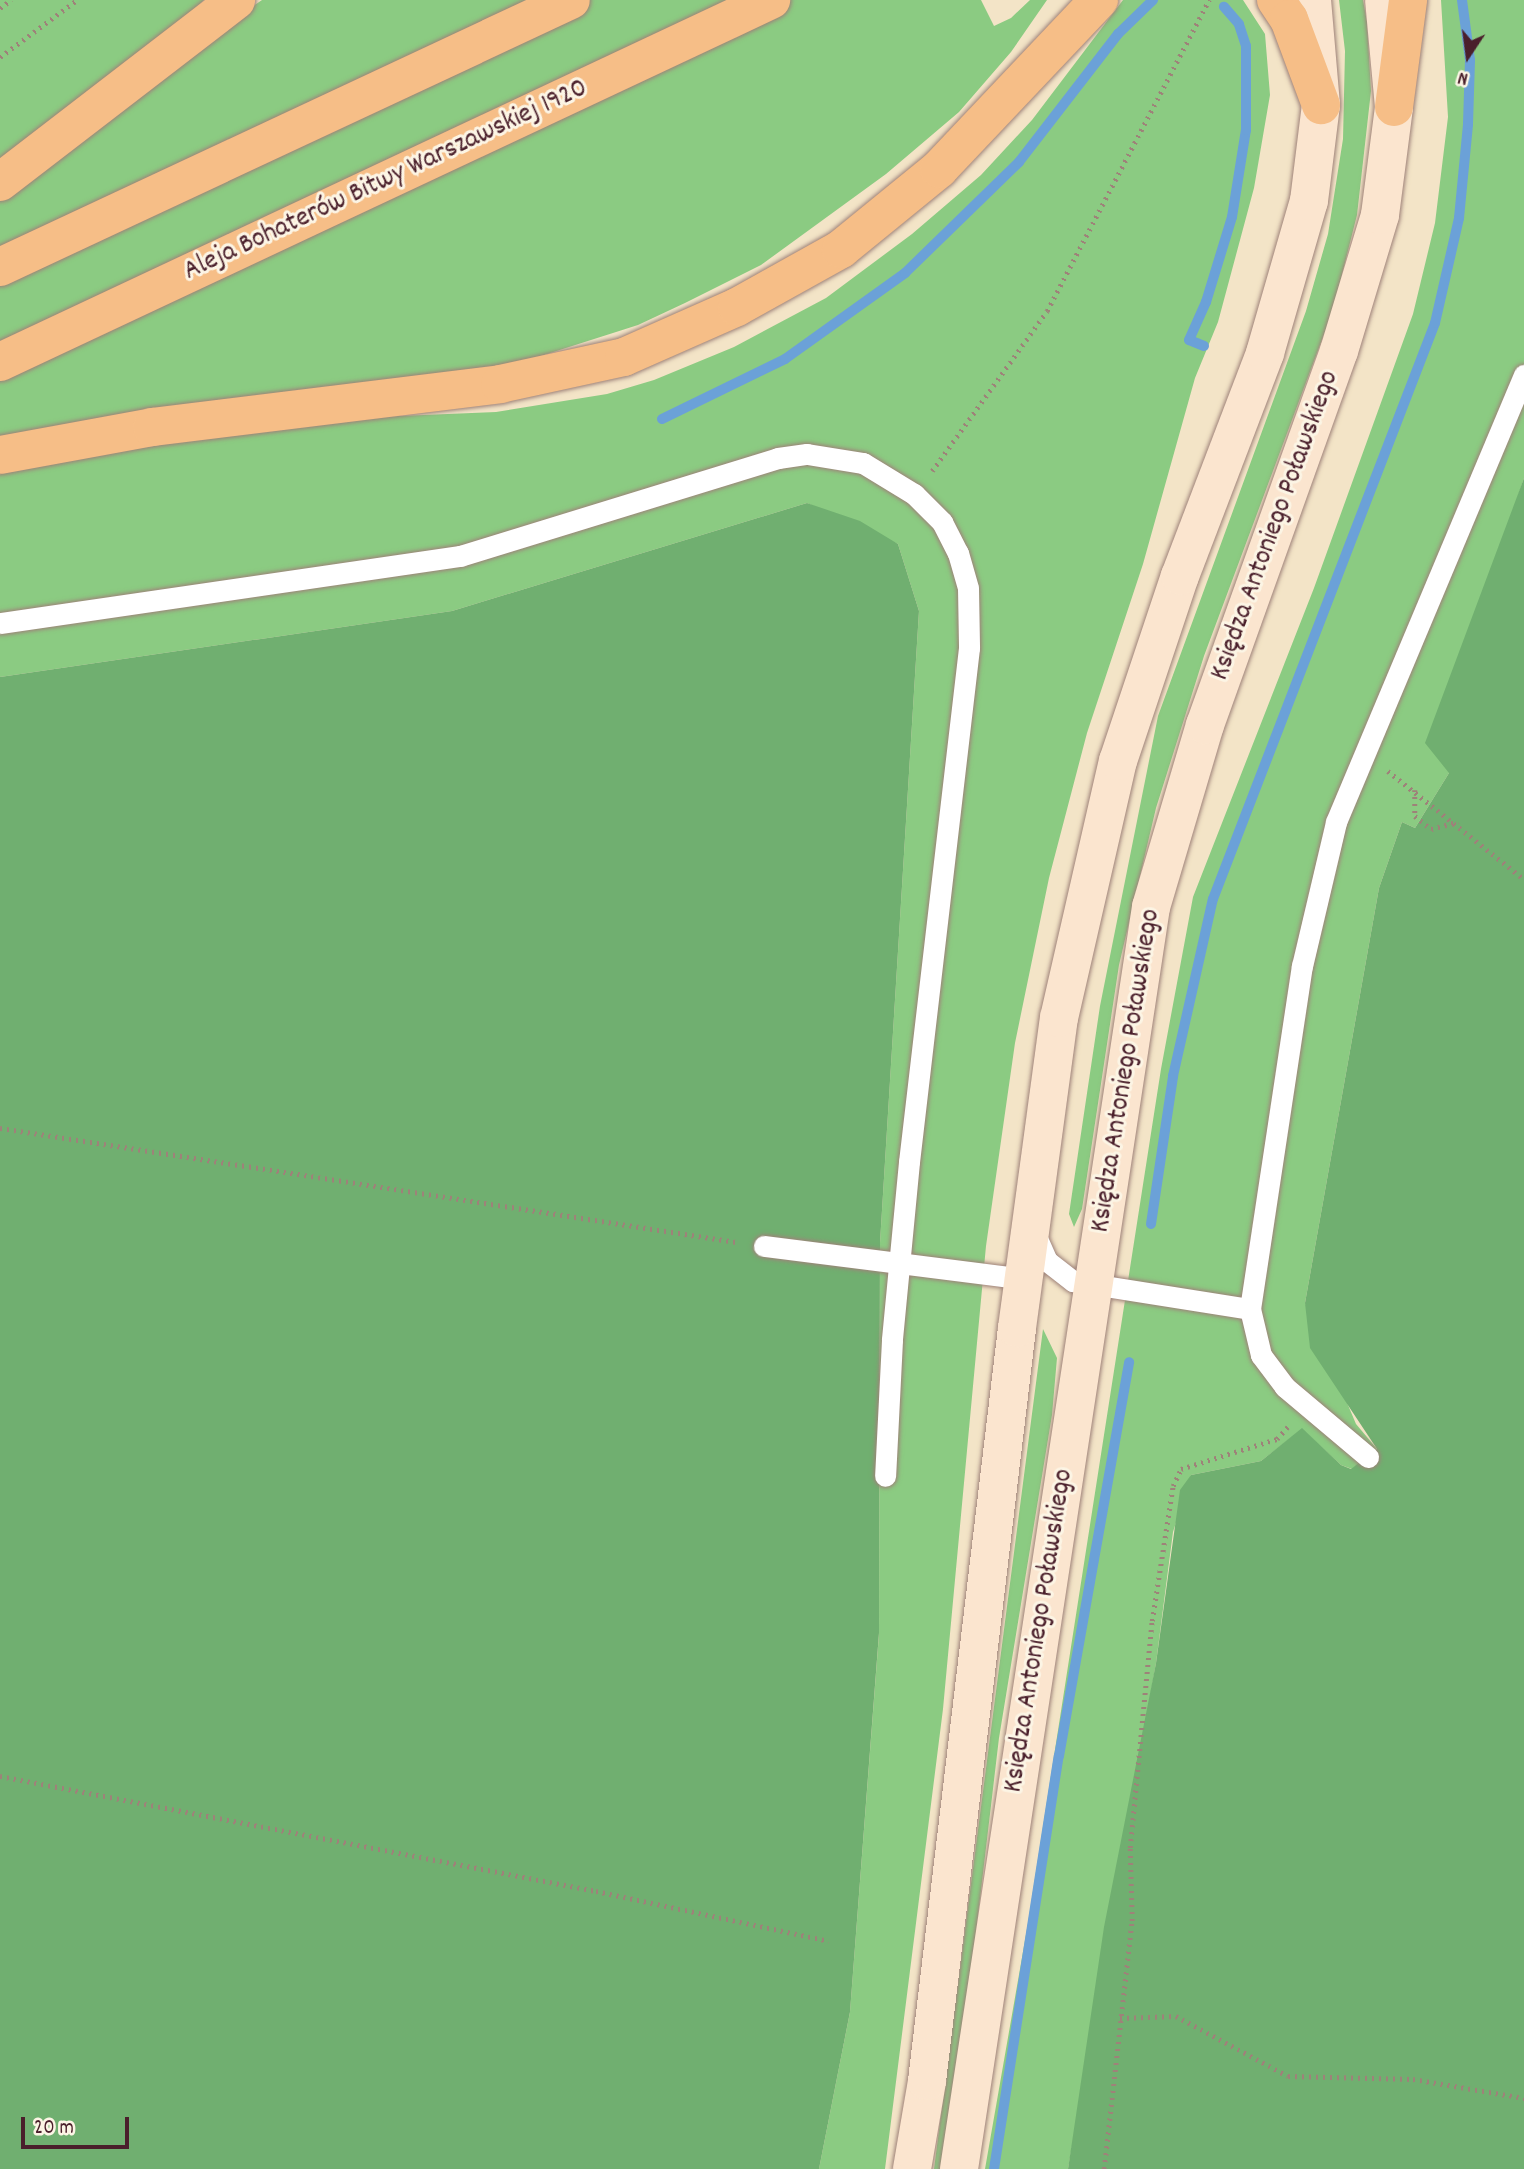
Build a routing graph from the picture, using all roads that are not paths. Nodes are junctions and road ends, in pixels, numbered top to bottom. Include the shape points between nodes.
1 (236, 0) edge
2 (571, 0) edge
3 (771, 0) edge
4 (1075, 0) edge
5 (1099, 0) edge
6 (1276, 0) edge
7 (1311, 0) edge
8 (1384, 0) edge
9 (1408, 0) edge
10 (1031, 67) junction
11 (1321, 105) junction
12 (1394, 107) junction
13 (0, 181) edge
14 (0, 268) edge
15 (0, 362) edge
16 (1524, 375) edge
17 (0, 455) edge
18 (0, 623) edge
19 (1034, 1203) junction
20 (764, 1246) road end
21 (899, 1264) junction
22 (1024, 1279) junction
23 (1093, 1287) junction
24 (1250, 1310) junction
25 (1368, 1457) dead end
26 (885, 1476) dead end
27 (912, 2169) edge
28 (959, 2169) edge

1 - 13 highway
2 - 14 highway
3 - 15 highway, Aleja Bohaterów Bitwy Warszawskiej 1920
4 - 10 highway
5 - 10 highway
6 - 11 highway via 1289,19
7 - 11 main road, Księdza Antoniego Poławskiego
8 - 12 main road, Księdza Antoniego Poławskiego
9 - 12 highway
10 - 17 highway via 939,169 841,249 737,307 624,357 500,384 152,426
11 - 19 main road, Księdza Antoniego Poławskiego via 1309,201 1286,289 1118,761 1059,1018
12 - 23 main road, Księdza Antoniego Poławskiego via 1380,215 1362,284 1251,590 1168,843 1141,961
16 - 24 lane via 1336,822 1302,966
18 - 21 lane via 460,556 778,458 807,454 863,463 914,494 942,522 958,553 968,588 969,648
19 - 22 main road, Księdza Antoniego Poławskiego
19 - 23 lane via 1041,1252 1062,1275
20 - 21 lane
21 - 22 lane
21 - 26 lane
22 - 27 main road, Księdza Antoniego Poławskiego via 927,2081
23 - 24 lane
23 - 28 main road, Księdza Antoniego Poławskiego
24 - 25 lane via 1261,1355 1299,1399

